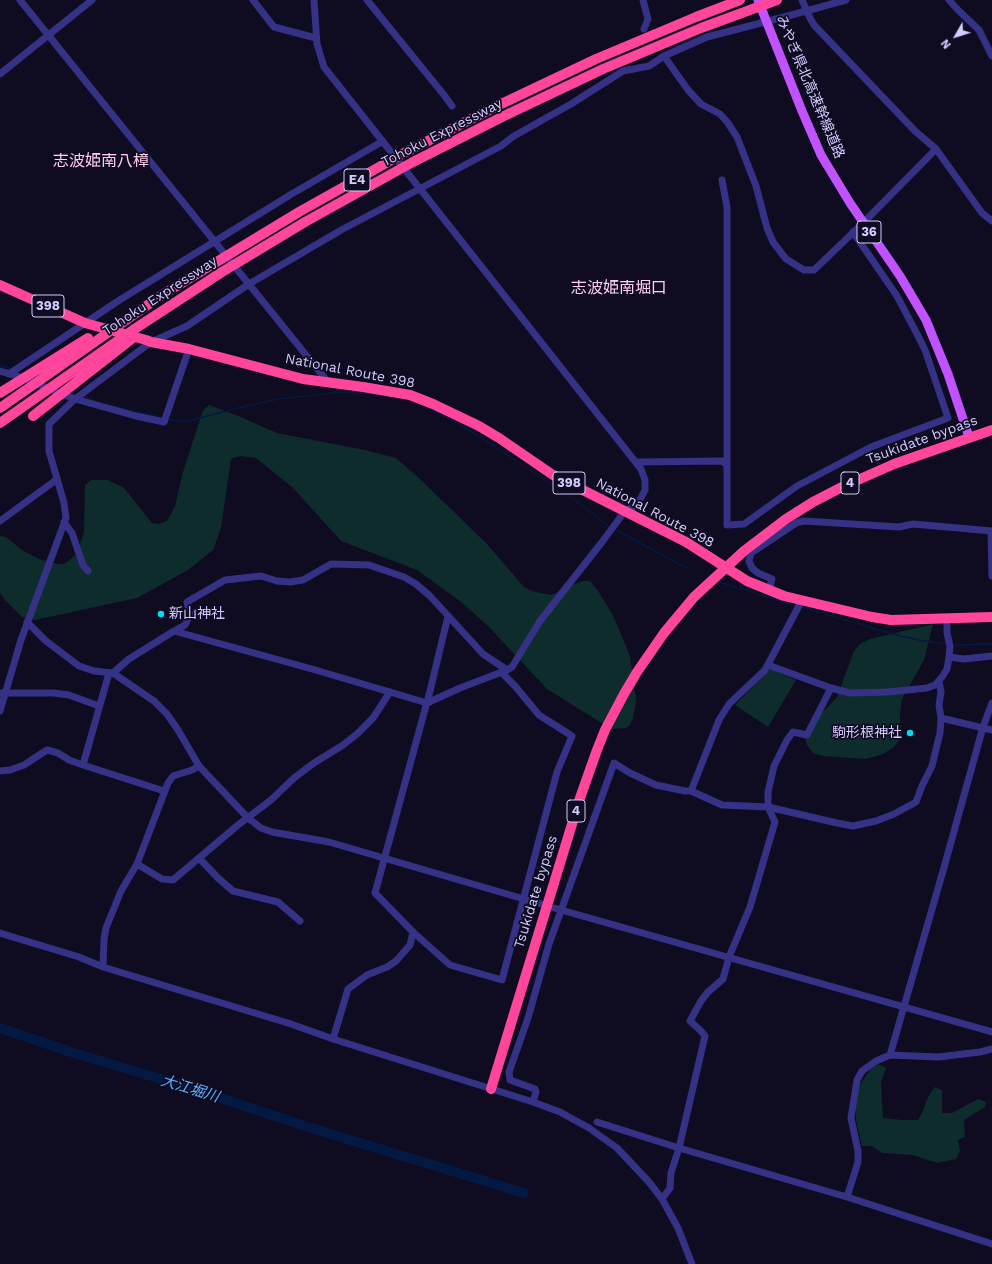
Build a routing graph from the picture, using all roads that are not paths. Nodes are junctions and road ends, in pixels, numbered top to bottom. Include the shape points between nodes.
1 (20, 0) edge
2 (92, 0) edge
3 (252, 0) edge
4 (314, 0) edge
5 (367, 0) edge
6 (643, 0) edge
7 (740, 0) edge
8 (758, 0) edge
9 (777, 0) edge
10 (802, 0) edge
11 (846, 0) edge
12 (949, 0) edge
13 (807, 11) junction
14 (644, 29) dead end
15 (49, 35) junction
16 (316, 38) junction
17 (664, 56) junction
18 (992, 56) edge
19 (0, 74) edge
20 (452, 106) dead end
21 (384, 143) junction
22 (936, 149) junction
23 (722, 180) dead end
24 (419, 187) junction
25 (867, 219) dead end
26 (992, 221) edge
27 (860, 226) dead end
28 (853, 232) junction
29 (215, 243) junction
30 (247, 282) junction
31 (0, 285) edge
32 (162, 295) junction
33 (182, 298) junction
34 (85, 323) junction
35 (148, 341) junction
36 (189, 349) junction
37 (0, 371) edge
38 (9, 374) junction
39 (327, 381) junction
40 (0, 393) edge
41 (78, 396) junction
42 (0, 408) edge
43 (33, 416) dead end
44 (0, 423) edge
45 (992, 430) edge
46 (969, 437) junction
47 (636, 462) junction
48 (727, 465) junction
49 (56, 480) junction
50 (625, 511) junction
51 (0, 521) edge
52 (64, 522) junction
53 (991, 531) edge
54 (725, 567) junction
55 (88, 571) dead end
56 (992, 576) edge
57 (769, 590) junction
58 (800, 606) junction
59 (448, 616) junction
60 (992, 617) edge
61 (947, 618) junction
62 (28, 622) junction
63 (174, 631) junction
64 (992, 656) edge
65 (949, 658) junction
66 (768, 665) junction
67 (504, 671) junction
68 (111, 673) junction
69 (939, 681) junction
70 (831, 688) junction
71 (390, 692) junction
72 (2, 693) edge
73 (427, 703) junction
74 (992, 703) edge
75 (99, 706) junction
76 (0, 711) edge
77 (941, 718) junction
78 (983, 727) junction
79 (992, 730) edge
80 (83, 765) junction
81 (199, 766) junction
82 (0, 771) edge
83 (691, 790) junction
84 (164, 791) junction
85 (768, 807) junction
86 (248, 818) junction
87 (199, 858) junction
88 (385, 860) junction
89 (138, 864) junction
90 (524, 900) junction
91 (541, 904) dead end
92 (554, 908) dead end
93 (562, 910) junction
94 (300, 921) dead end
95 (413, 932) junction
96 (0, 933) edge
97 (729, 957) junction
98 (103, 967) junction
99 (903, 1007) junction
100 (992, 1032) edge
101 (333, 1039) junction
102 (992, 1049) edge
103 (890, 1055) junction
104 (491, 1089) junction
105 (533, 1102) junction
106 (596, 1122) dead end
107 (678, 1148) junction
108 (847, 1197) junction
109 (662, 1199) junction
110 (992, 1244) edge
111 (692, 1264) edge

1 - 15 street
2 - 15 street
3 - 16 street via 274,27
4 - 16 street
5 - 20 street
6 - 14 street via 648,19
7 - 32 highway, Tohoku Expressway / E4 via 596,59 418,146 299,212
8 - 46 main road, みやぎ県北高速幹線道路 / 36 via 828,168 926,320 948,374
9 - 33 highway, Tohoku Expressway / E4 via 603,69 504,116 305,222
10 - 13 street
11 - 13 street
12 - 18 street via 979,30
13 - 17 street via 707,37
13 - 22 street via 814,26 915,131
15 - 19 street
15 - 29 street
16 - 21 street via 324,67
17 - 24 street via 656,57 649,66 623,71 501,146
17 - 28 street via 688,90 701,104 720,114 737,137 756,186 767,228 773,242 786,259 804,270 814,270
21 - 24 street
21 - 29 street via 290,195
22 - 25 street
22 - 26 street via 982,213
23 - 48 street via 727,207
24 - 30 street
24 - 47 street
27 - 28 street
28 - 48 street via 897,296 917,334 948,418 866,450 797,486 744,524 726,525
29 - 30 street
29 - 34 street
30 - 35 street via 187,326
30 - 39 street
31 - 34 highway, National Route 398 / 398
32 - 40 highway via 125,315
32 - 42 highway, Tohoku Expressway / E4
33 - 43 highway
33 - 44 highway, Tohoku Expressway / E4
34 - 35 highway, National Route 398 / 398
34 - 38 street
35 - 36 highway, National Route 398 / 398
35 - 41 street
36 - 39 highway, National Route 398 / 398 via 303,379
36 - 41 street via 164,422 136,416
37 - 38 street
38 - 41 street via 67,396
39 - 50 highway, National Route 398 / 398 via 410,395 433,404 479,426 553,475
41 - 49 street via 49,424 49,451
45 - 46 highway, Tsukidate bypass / 4
46 - 54 highway, Tsukidate bypass / 4 via 894,464 813,502 744,550
47 - 48 street via 722,461
47 - 50 street via 645,480 645,490 636,506
49 - 51 street
49 - 52 street via 64,503
50 - 54 highway, National Route 398 / 398 via 686,542
50 - 67 street via 540,621 512,667
52 - 55 street via 72,533 83,565
52 - 62 street
53 - 56 street
53 - 57 street via 914,524 899,527 804,521 796,523 751,553 749,561 752,568 772,579
54 - 57 highway, National Route 398 / 398 via 747,581
54 - 104 highway, Tsukidate bypass / 4 via 664,633 637,672 605,730 580,798
57 - 58 highway, National Route 398 / 398
58 - 61 highway, National Route 398 / 398 via 891,620
58 - 66 street
59 - 63 street via 430,596 404,577 369,565 331,564 303,580 290,582 261,576 225,580 187,602 190,615 185,625
59 - 67 street via 483,654
59 - 73 street
60 - 61 highway, National Route 398 / 398
61 - 65 street
62 - 68 street via 46,641 79,666
62 - 72 street
63 - 68 street
63 - 71 street
64 - 65 street
65 - 69 street via 947,669
66 - 70 street
66 - 83 street via 729,704 719,720
67 - 73 street
67 - 90 street via 539,715 572,736 557,772
68 - 75 street
68 - 81 street via 154,701 167,714
69 - 70 street via 927,688 887,692 850,693
69 - 77 street
70 - 85 street via 807,735 793,732 787,740 774,766 768,792
71 - 73 street
71 - 86 street via 373,718 357,734 294,778 280,793
72 - 75 street via 53,692
72 - 76 street
73 - 88 street
74 - 78 street
75 - 80 street
77 - 78 street
77 - 85 street via 932,766 916,802 908,808 876,821 853,826
78 - 79 street
78 - 99 street
80 - 82 street via 47,750 24,765
80 - 84 street
81 - 84 street via 173,776
81 - 86 street
83 - 85 street via 722,805
83 - 93 street via 656,785 614,763
84 - 89 street
85 - 97 street via 775,822 750,907
86 - 87 street
86 - 88 street via 261,828 272,832 329,842
87 - 89 street via 173,880 162,879
87 - 94 street via 233,891 278,902
88 - 90 street
88 - 95 street via 375,893
89 - 98 street via 121,891 106,928
90 - 91 street
90 - 95 street via 502,980 450,965
92 - 93 street
93 - 97 street
93 - 105 street via 508,1075 510,1080 535,1089
95 - 101 street via 410,945 396,961 367,975 348,989
96 - 98 street
97 - 99 street
97 - 107 street via 723,979 708,992 690,1021 705,1036
98 - 101 street
99 - 100 street
99 - 103 street
101 - 104 street
102 - 103 street via 938,1057
103 - 108 street via 868,1066 856,1080 851,1118 858,1162
104 - 105 street
105 - 109 street via 560,1112 612,1144
106 - 107 street
107 - 108 street
107 - 109 street via 670,1188
108 - 110 street
109 - 111 street via 678,1228

